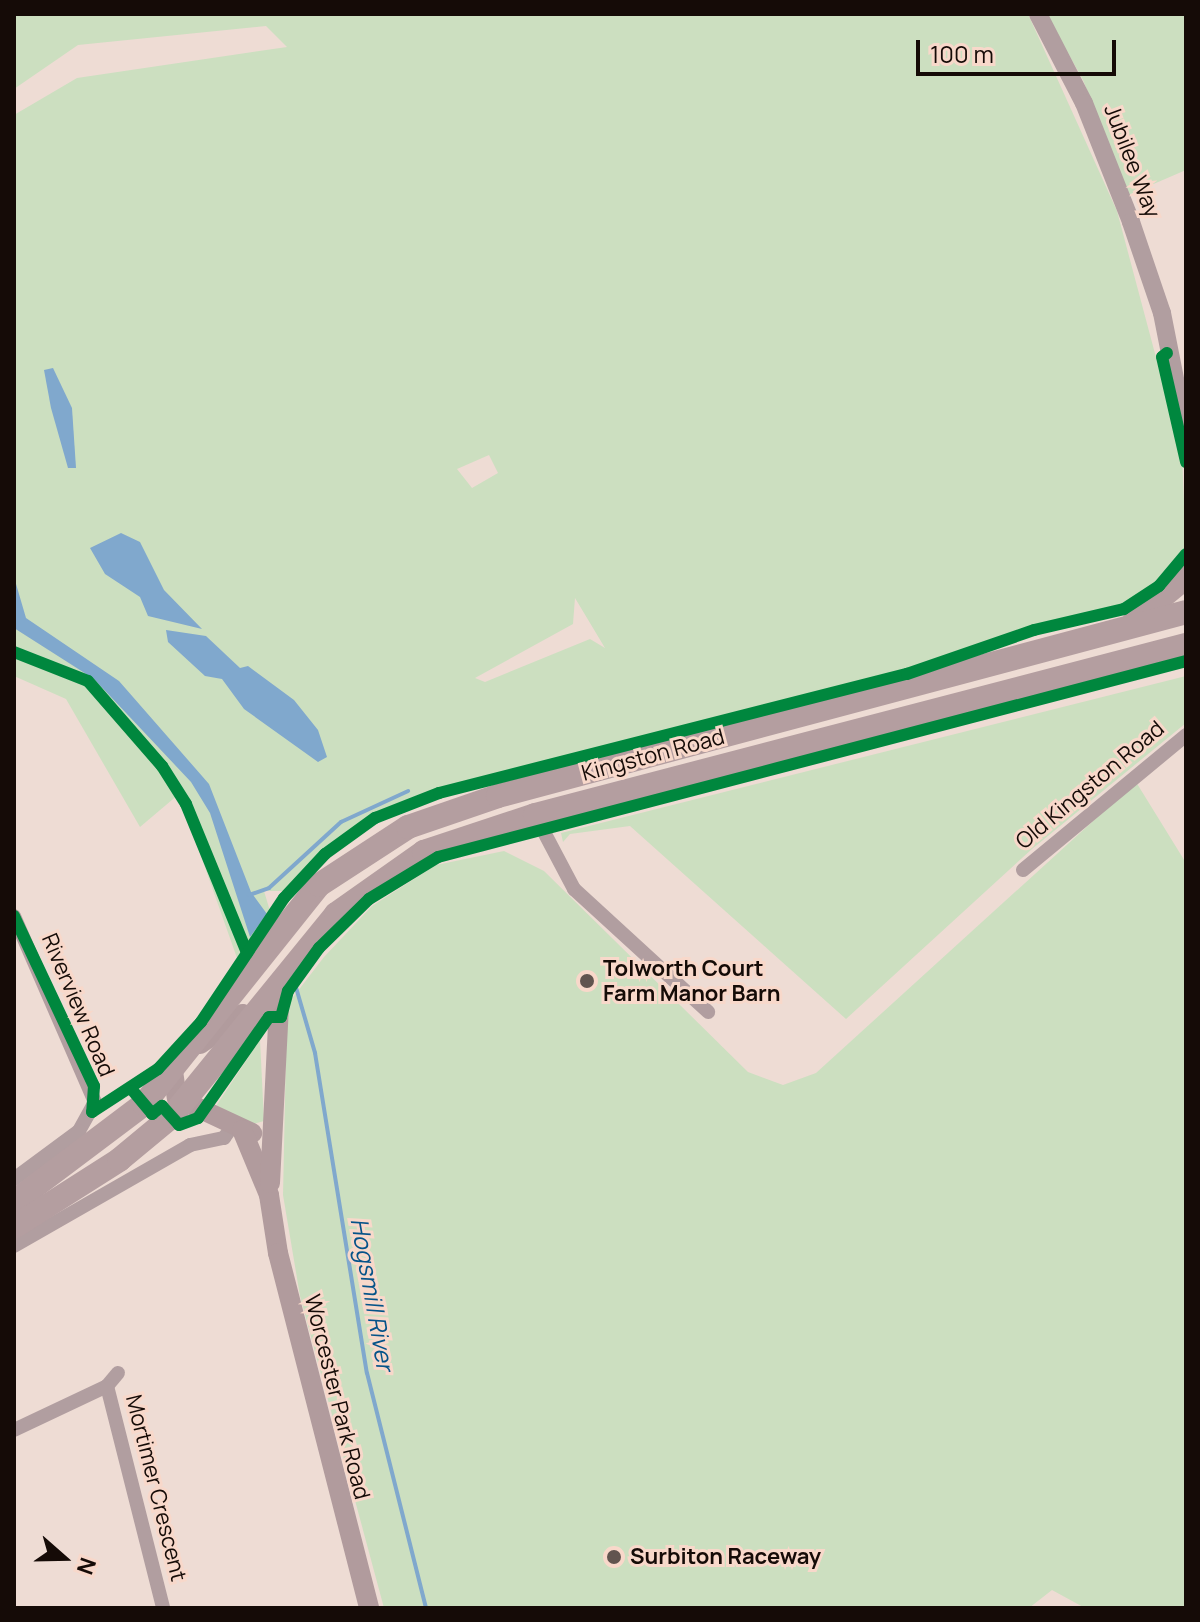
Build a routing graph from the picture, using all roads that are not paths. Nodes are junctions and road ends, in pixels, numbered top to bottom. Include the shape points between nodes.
1 (1038, 14) edge
2 (1186, 434) edge
3 (1186, 577) edge
4 (1186, 612) edge
5 (1116, 631) junction
6 (1186, 645) edge
7 (1186, 735) edge
8 (535, 815) junction
9 (1023, 870) dead end
10 (14, 916) edge
11 (283, 975) junction
12 (708, 1012) dead end
13 (254, 1017) junction
14 (272, 1043) junction
15 (178, 1064) junction
16 (185, 1102) junction
17 (275, 1121) junction
18 (238, 1127) junction
19 (14, 1179) edge
20 (269, 1195) junction
21 (14, 1202) edge
22 (14, 1227) edge
23 (14, 1246) edge
24 (118, 1373) dead end
25 (107, 1386) junction
26 (14, 1430) edge
27 (163, 1608) edge
28 (369, 1608) edge

1 - 2 street, Jubilee Way via 1109,161 1150,286
3 - 5 highway
4 - 5 highway, Kingston Road
5 - 15 highway, Kingston Road via 456,808 359,855 287,917
6 - 8 highway, Kingston Road
7 - 9 street, Old Kingston Road
8 - 11 highway, Kingston Road via 404,864 308,944
8 - 12 street via 574,889
10 - 19 street, Riverview Road via 94,1086 92,1112 61,1147
11 - 13 highway, Kingston Road
11 - 14 main road
13 - 14 main road
13 - 15 main road via 232,1019
13 - 16 highway
14 - 17 main road
15 - 16 main road via 174,1093
15 - 21 highway via 137,1111
16 - 18 main road
16 - 22 highway via 119,1160
17 - 18 main road via 261,1133
17 - 20 main road
18 - 20 main road
18 - 23 street via 224,1138 190,1145
20 - 28 main road, Worcester Park Road via 278,1253
24 - 25 street
25 - 26 street, Mortimer Crescent
25 - 27 street, Mortimer Crescent

